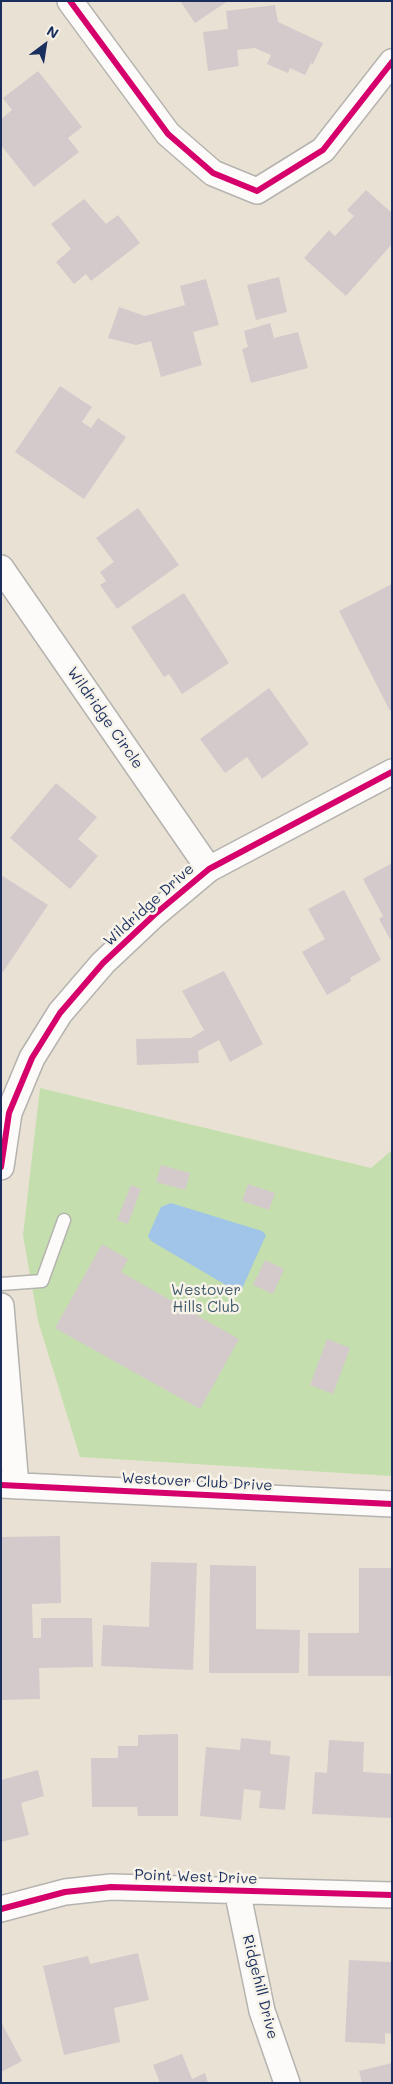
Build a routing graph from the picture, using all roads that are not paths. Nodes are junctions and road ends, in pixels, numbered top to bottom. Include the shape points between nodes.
1 (70, 1) edge
2 (392, 62) edge
3 (1, 568) edge
4 (392, 772) edge
5 (209, 869) junction
6 (1, 1167) edge
7 (64, 1220) dead end
8 (1, 1284) edge
9 (1, 1306) edge
10 (9, 1486) edge
11 (392, 1504) edge
12 (237, 1890) junction
13 (392, 1895) edge
14 (1, 1909) edge
15 (287, 2083) edge

1 - 2 street via 168,134 213,173 257,191 323,150
3 - 5 street, Wildridge Circle
4 - 5 street, Wildridge Drive
5 - 6 street, Wildridge Drive via 103,963 60,1013 32,1058 9,1113
7 - 8 lane via 42,1280
9 - 10 street
10 - 11 street, Westover Club Drive
12 - 13 street, Point West Drive
12 - 14 street, Point West Drive via 111,1887 65,1892
12 - 15 street, Ridgehill Drive via 262,2011

